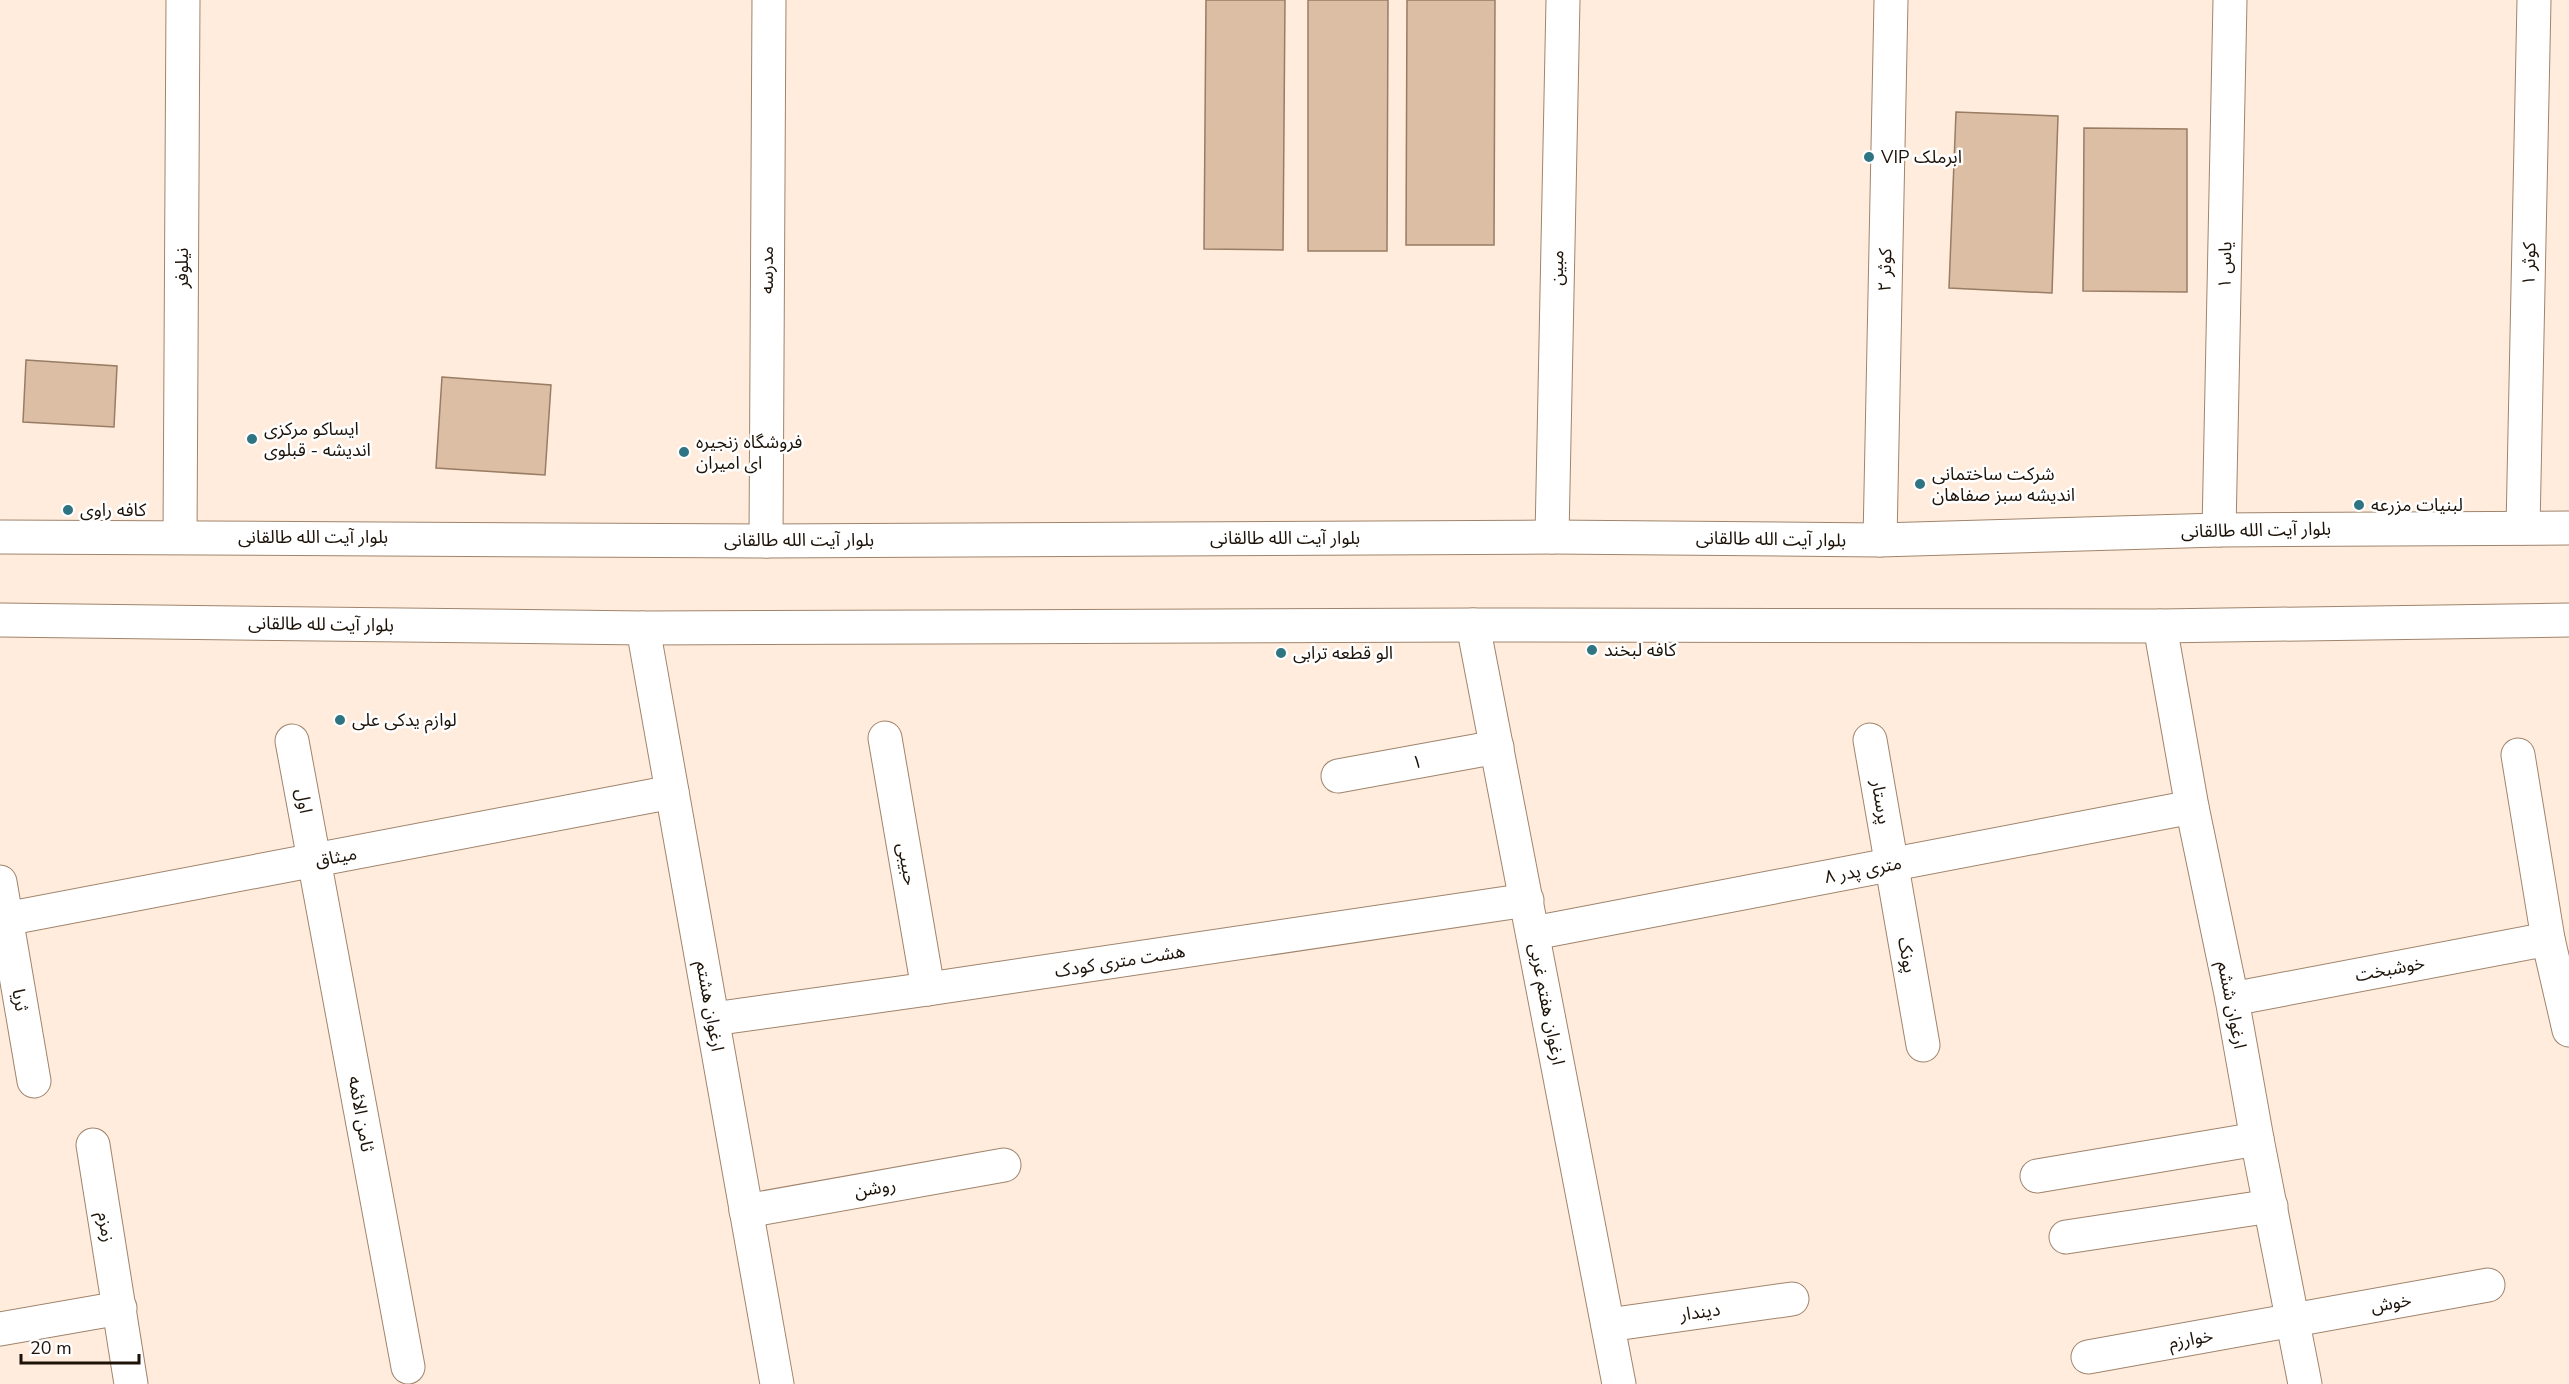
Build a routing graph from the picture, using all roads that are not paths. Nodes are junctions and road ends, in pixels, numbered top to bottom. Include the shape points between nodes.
1 (183, 0) edge
2 (769, 0) edge
3 (1563, 0) edge
4 (1891, 0) edge
5 (2230, 0) edge
6 (2534, 0) edge
7 (2523, 528) junction
8 (2569, 528) edge
9 (2219, 530) junction
10 (0, 537) edge
11 (180, 537) junction
12 (1552, 537) junction
13 (1880, 540) junction
14 (766, 541) junction
15 (0, 620) edge
16 (2569, 620) edge
17 (1473, 625) junction
18 (2160, 626) junction
19 (643, 628) junction
20 (885, 738) dead end
21 (1870, 740) dead end
22 (292, 741) dead end
23 (1497, 747) junction
24 (2518, 755) dead end
25 (1338, 776) dead end
26 (672, 792) junction
27 (2192, 807) junction
28 (315, 861) junction
29 (1891, 865) junction
30 (0, 882) edge
31 (1527, 900) junction
32 (3, 920) edge
33 (1534, 933) junction
34 (2548, 939) junction
35 (928, 990) junction
36 (2232, 999) junction
37 (713, 1019) junction
38 (2569, 1030) edge
39 (1923, 1045) dead end
40 (34, 1081) dead end
41 (2257, 1139) junction
42 (93, 1145) dead end
43 (1004, 1165) dead end
44 (2037, 1176) dead end
45 (2271, 1206) junction
46 (746, 1211) junction
47 (2066, 1237) dead end
48 (2488, 1285) dead end
49 (1792, 1299) dead end
50 (120, 1308) junction
51 (2293, 1320) junction
52 (1608, 1325) junction
53 (0, 1329) edge
54 (2088, 1357) dead end
55 (408, 1367) dead end
56 (132, 1384) edge
57 (777, 1384) edge
58 (1619, 1384) edge
59 (2305, 1384) edge

1 - 11 street, نیلوفر
2 - 14 street, مدرسه
3 - 12 street, مبین
4 - 13 street, کوثر ۲
5 - 9 street, یاس ۱
6 - 7 street, کوثر ۱
7 - 8 street, بلوار آیت الله طالقانی
7 - 9 street, بلوار آیت الله طالقانی
9 - 13 street, بلوار آیت الله طالقانی
10 - 11 street, بلوار آیت الله طالقانی
11 - 14 street, بلوار آیت الله طالقانی
12 - 13 street, بلوار آیت الله طالقانی
12 - 14 street, بلوار آیت الله طالقانی
15 - 19 street, بلوار آیت لله طالقانی
16 - 18 street
17 - 18 street
17 - 19 street
17 - 23 street, ارغوان هفتم غربی
18 - 27 street, ارغوان ششم
19 - 26 street, ارغوان هشتم
20 - 35 street, حبیبی
21 - 29 street, پرستار
22 - 28 street, اول
23 - 25 street, ۱
23 - 31 street, ارغوان هفتم غربی
24 - 34 street
26 - 28 street, میثاق
26 - 37 street, ارغوان هشتم
27 - 29 street, ۸ متری پدر
27 - 36 street, ارغوان ششم
28 - 32 street, میثاق
28 - 55 street, ثامن الائمه
29 - 33 street, ۸ متری پدر
29 - 39 street, پونک
30 - 32 street, ثریا
31 - 33 street, ارغوان هفتم غربی
31 - 35 street, هشت متری کودک
32 - 40 street, ثریا
33 - 52 street, ارغوان هفتم غربی
34 - 36 street, خوشبخت
34 - 38 street
35 - 37 street, هشت متری کودک
36 - 41 street, ارغوان ششم
37 - 46 street, ارغوان هشتم
41 - 44 street
41 - 45 street, ارغوان ششم
42 - 50 street, زمزم
43 - 46 street, روشن
45 - 47 street
45 - 51 street, ارغوان ششم
46 - 57 street, ارغوان هشتم
48 - 51 street, خوش
49 - 52 street, دیندار
50 - 53 street
50 - 56 street, زمزم
51 - 54 street, خوارزم
51 - 59 street, ارغوان ششم
52 - 58 street, ارغوان هفتم غربی

